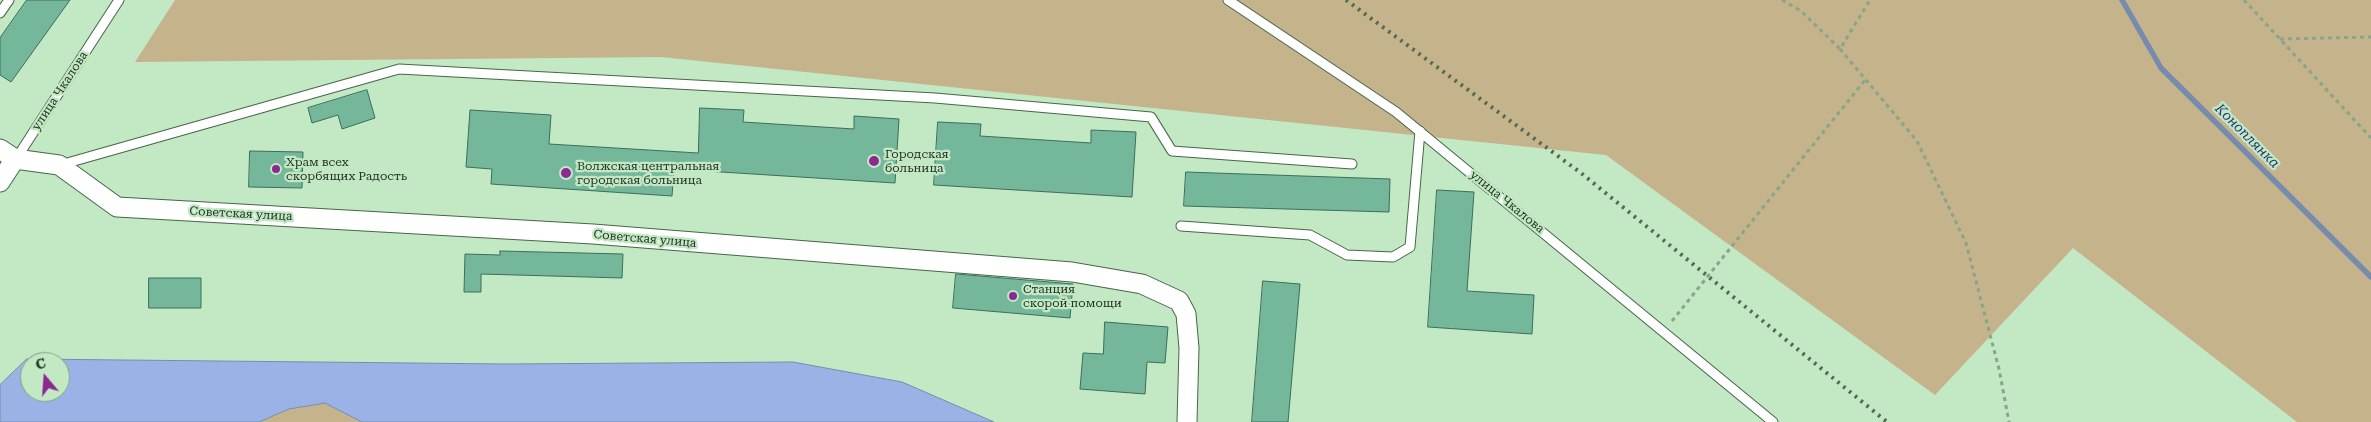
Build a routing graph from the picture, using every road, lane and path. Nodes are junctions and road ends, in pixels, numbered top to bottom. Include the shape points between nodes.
1 (9, 0) edge
2 (119, 0) edge
3 (1228, 0) edge
4 (1782, 0) edge
5 (1870, 0) edge
6 (2244, 0) edge
7 (0, 13) edge
8 (2371, 37) edge
9 (2280, 38) junction
10 (1840, 49) junction
11 (1865, 80) junction
12 (1420, 131) junction
13 (2371, 138) edge
14 (8, 154) edge
15 (1352, 164) dead end
16 (59, 165) junction
17 (0, 182) edge
18 (1181, 226) dead end
19 (1664, 331) junction
20 (1187, 422) edge
21 (1773, 422) edge
22 (2009, 422) edge

1 - 7 lane
2 - 14 lane, улица Чкалова
3 - 12 lane, улица Чкалова
4 - 10 path via 1801,11
5 - 10 path
6 - 9 path
8 - 9 path
9 - 13 path
10 - 11 path
11 - 19 path
11 - 22 path via 1917,141 1966,243 1999,369
12 - 18 lane via 1410,247 1393,257 1347,255 1310,235
12 - 19 lane, улица Чкалова
14 - 16 street, Советская улица
14 - 17 street, улица Чкалова
15 - 16 lane via 1172,152 1151,118 1141,116 935,98 399,69
16 - 20 street, Советская улица via 117,207 593,234 1072,272 1142,284 1179,301 1186,314 1190,348
19 - 21 lane, улица Чкалова

